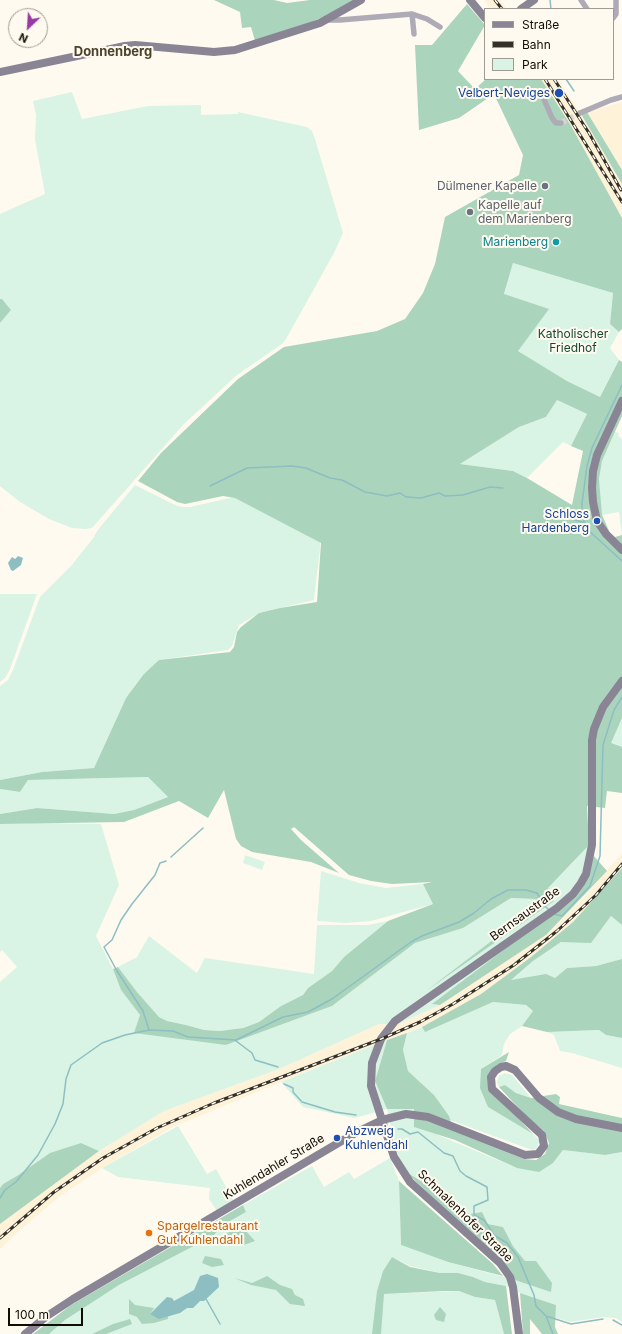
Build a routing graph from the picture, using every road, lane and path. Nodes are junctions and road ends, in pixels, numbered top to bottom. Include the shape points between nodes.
1 (361, 0) edge
2 (470, 0) edge
3 (616, 0) edge
4 (412, 14) junction
5 (484, 17) edge
6 (614, 17) edge
7 (327, 20) junction
8 (440, 27) dead end
9 (414, 34) dead end
10 (0, 72) edge
11 (546, 91) dead end
12 (622, 97) edge
13 (580, 113) tunnel mouth
14 (561, 124) dead end
15 (622, 401) edge
16 (622, 550) edge
17 (622, 681) edge
18 (382, 1120) junction
19 (622, 1128) edge
20 (25, 1334) edge
21 (519, 1334) edge

1 - 7 main road
2 - 5 main road
3 - 6 street
4 - 7 street
4 - 8 street
4 - 9 street
7 - 10 main road via 224,52 125,46
11 - 14 street via 543,97 552,118
12 - 13 street
15 - 16 main road via 597,454 592,488 598,521 606,534
17 - 18 main road, Bernsaustraße via 603,707 594,729 592,845 586,874 572,894 556,908 388,1028 372,1064 371,1086
18 - 19 main road, Kuhlendahler Straße via 406,1114 428,1117 526,1154 538,1154 544,1146 542,1135 492,1089 493,1074 506,1066 515,1070 539,1098 558,1112 576,1119
18 - 20 main road, Kuhlendahler Straße via 357,1132 73,1299
18 - 21 main road, Schmalenhofer Straße via 394,1157 410,1182 505,1270 513,1287

